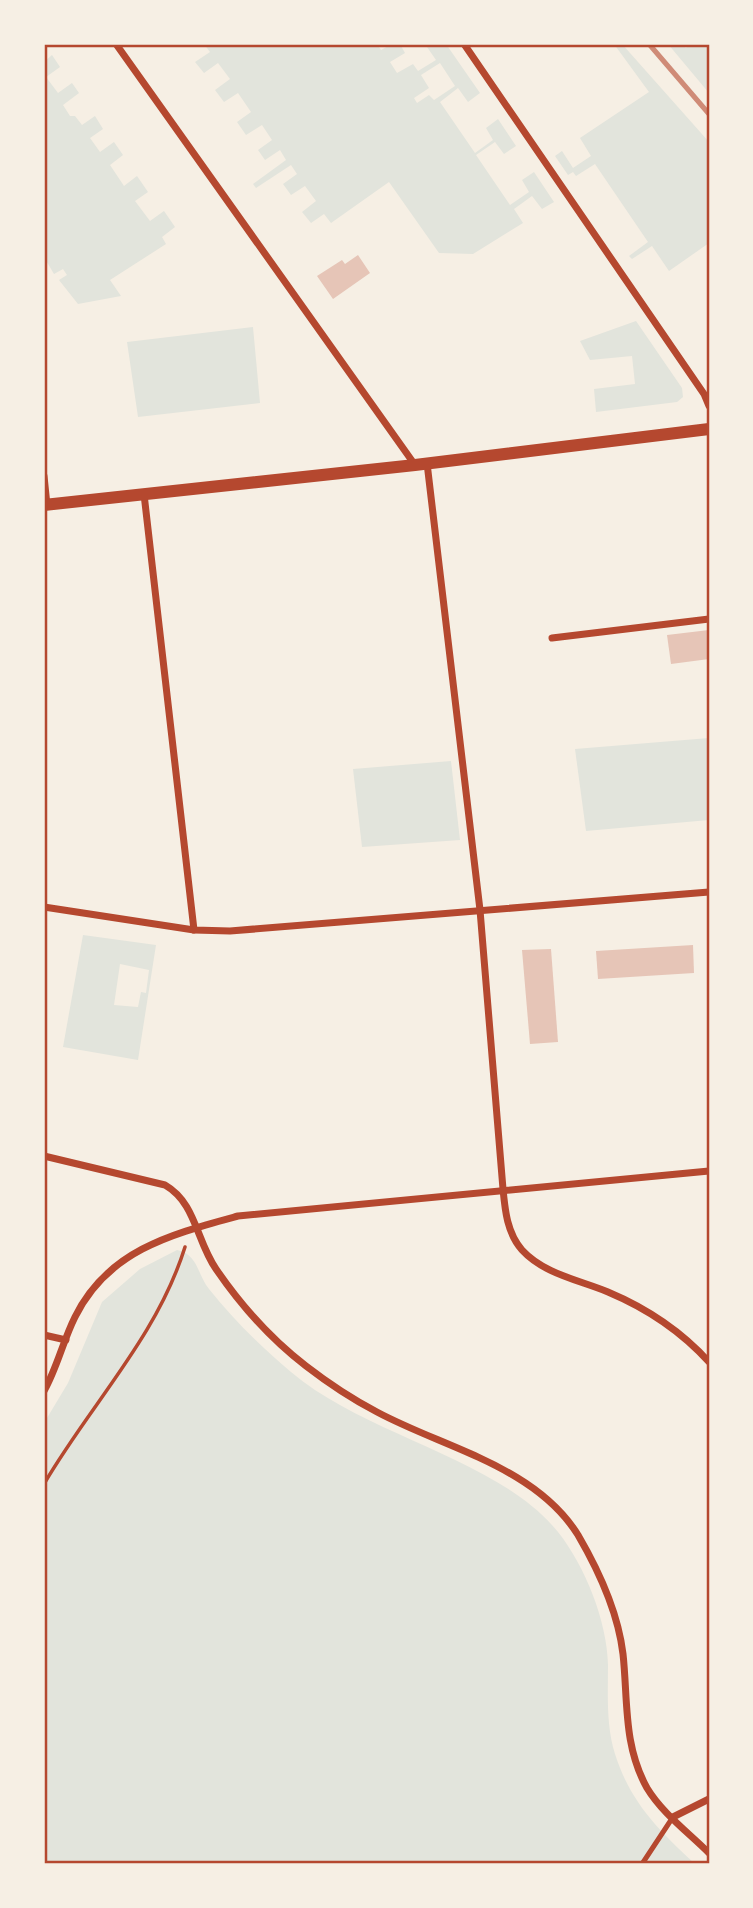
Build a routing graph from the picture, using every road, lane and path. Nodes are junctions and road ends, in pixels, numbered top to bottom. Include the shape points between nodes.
1 (116, 44) edge
2 (464, 44) edge
3 (709, 406) edge
4 (709, 429) edge
5 (421, 464) junction
6 (44, 476) edge
7 (144, 493) junction
8 (46, 505) edge
9 (709, 619) edge
10 (552, 638) dead end
11 (709, 892) edge
12 (44, 907) edge
13 (480, 910) junction
14 (194, 930) junction
15 (44, 1156) edge
16 (709, 1171) edge
17 (502, 1189) junction
18 (195, 1227) junction
19 (185, 1247) dead end
20 (44, 1335) edge
21 (66, 1340) junction
22 (709, 1362) edge
23 (44, 1391) edge
24 (44, 1483) edge
25 (709, 1799) edge
26 (673, 1817) junction
27 (709, 1853) edge
28 (642, 1864) edge

1 - 5 street
2 - 3 street
4 - 5 street
5 - 7 street
5 - 13 street
6 - 8 street
7 - 8 street
7 - 14 street
9 - 10 street
11 - 13 street
12 - 14 street
13 - 14 street via 230,931
13 - 17 street
15 - 18 street via 165,1185 187,1204
16 - 17 street
17 - 18 street via 238,1216
17 - 22 street via 509,1230 536,1263 636,1306 667,1324
18 - 21 street via 147,1244 117,1263 91,1289
18 - 26 street via 216,1269 260,1323 303,1364 378,1413 508,1474 556,1509 576,1533 599,1574 615,1617 634,1757 647,1787
19 - 24 path via 129,1360
20 - 21 street
21 - 23 street
25 - 26 street
26 - 27 street
26 - 28 lane

